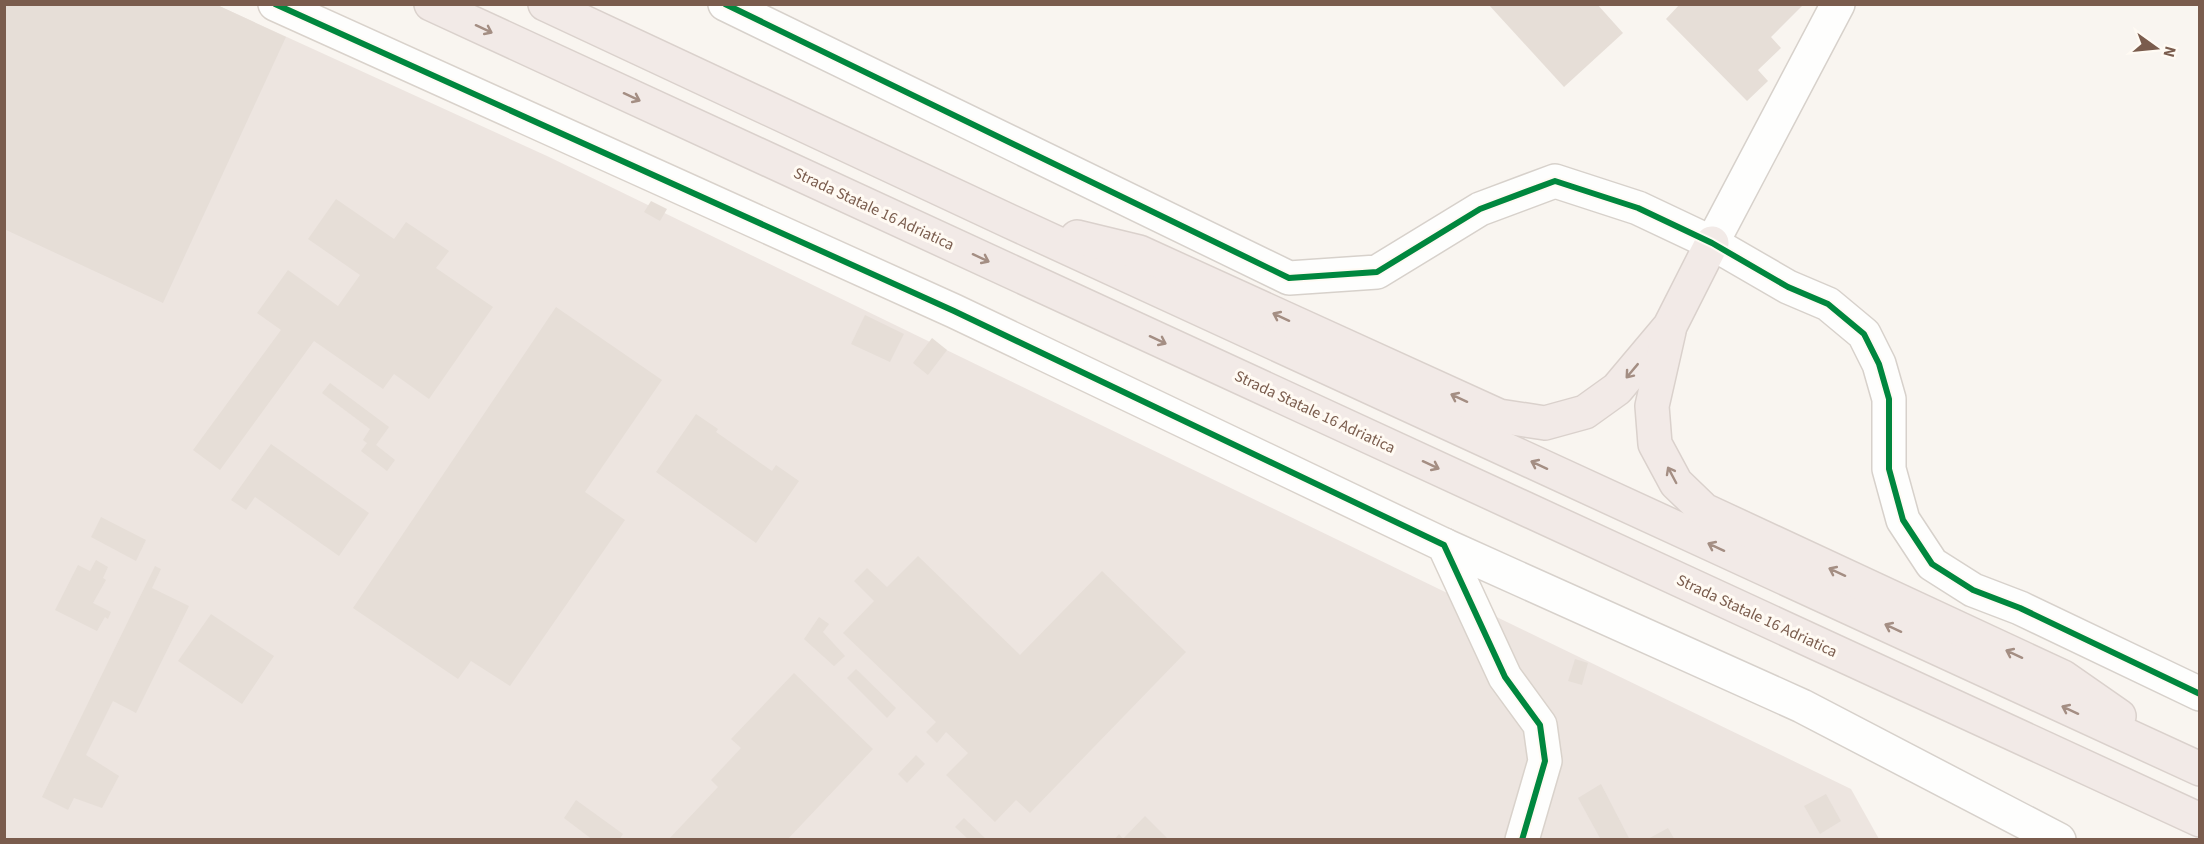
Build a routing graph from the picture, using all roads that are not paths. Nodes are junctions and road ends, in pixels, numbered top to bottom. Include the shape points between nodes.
1 (275, 4) edge
2 (431, 4) edge
3 (545, 4) edge
4 (725, 4) edge
5 (1838, 4) edge
6 (1008, 221) junction
7 (1712, 243) junction
8 (1670, 326) junction
9 (1444, 544) junction
10 (2199, 694) edge
11 (2193, 766) edge
12 (2199, 820) edge
13 (1522, 840) edge
14 (2059, 840) edge

1 - 9 street via 954,311
2 -> 12 highway, Strada Statale 16 Adriatica
3 - 6 highway
4 - 7 street via 1289,278 1377,272 1480,209 1555,181 1638,208
5 - 7 street
8 -> 6 highway via 1617,389 1585,412 1545,423 1499,416 1139,252
11 -> 6 highway
7 - 8 highway
7 - 10 street via 1788,287 1828,304 1864,334 1879,364 1889,399 1889,469 1903,520 1932,564 1973,590
11 -> 8 highway via 2063,677 1704,510 1676,483 1655,444 1652,406
9 - 13 street via 1505,677 1540,724 1545,761
9 - 14 street via 1802,706

